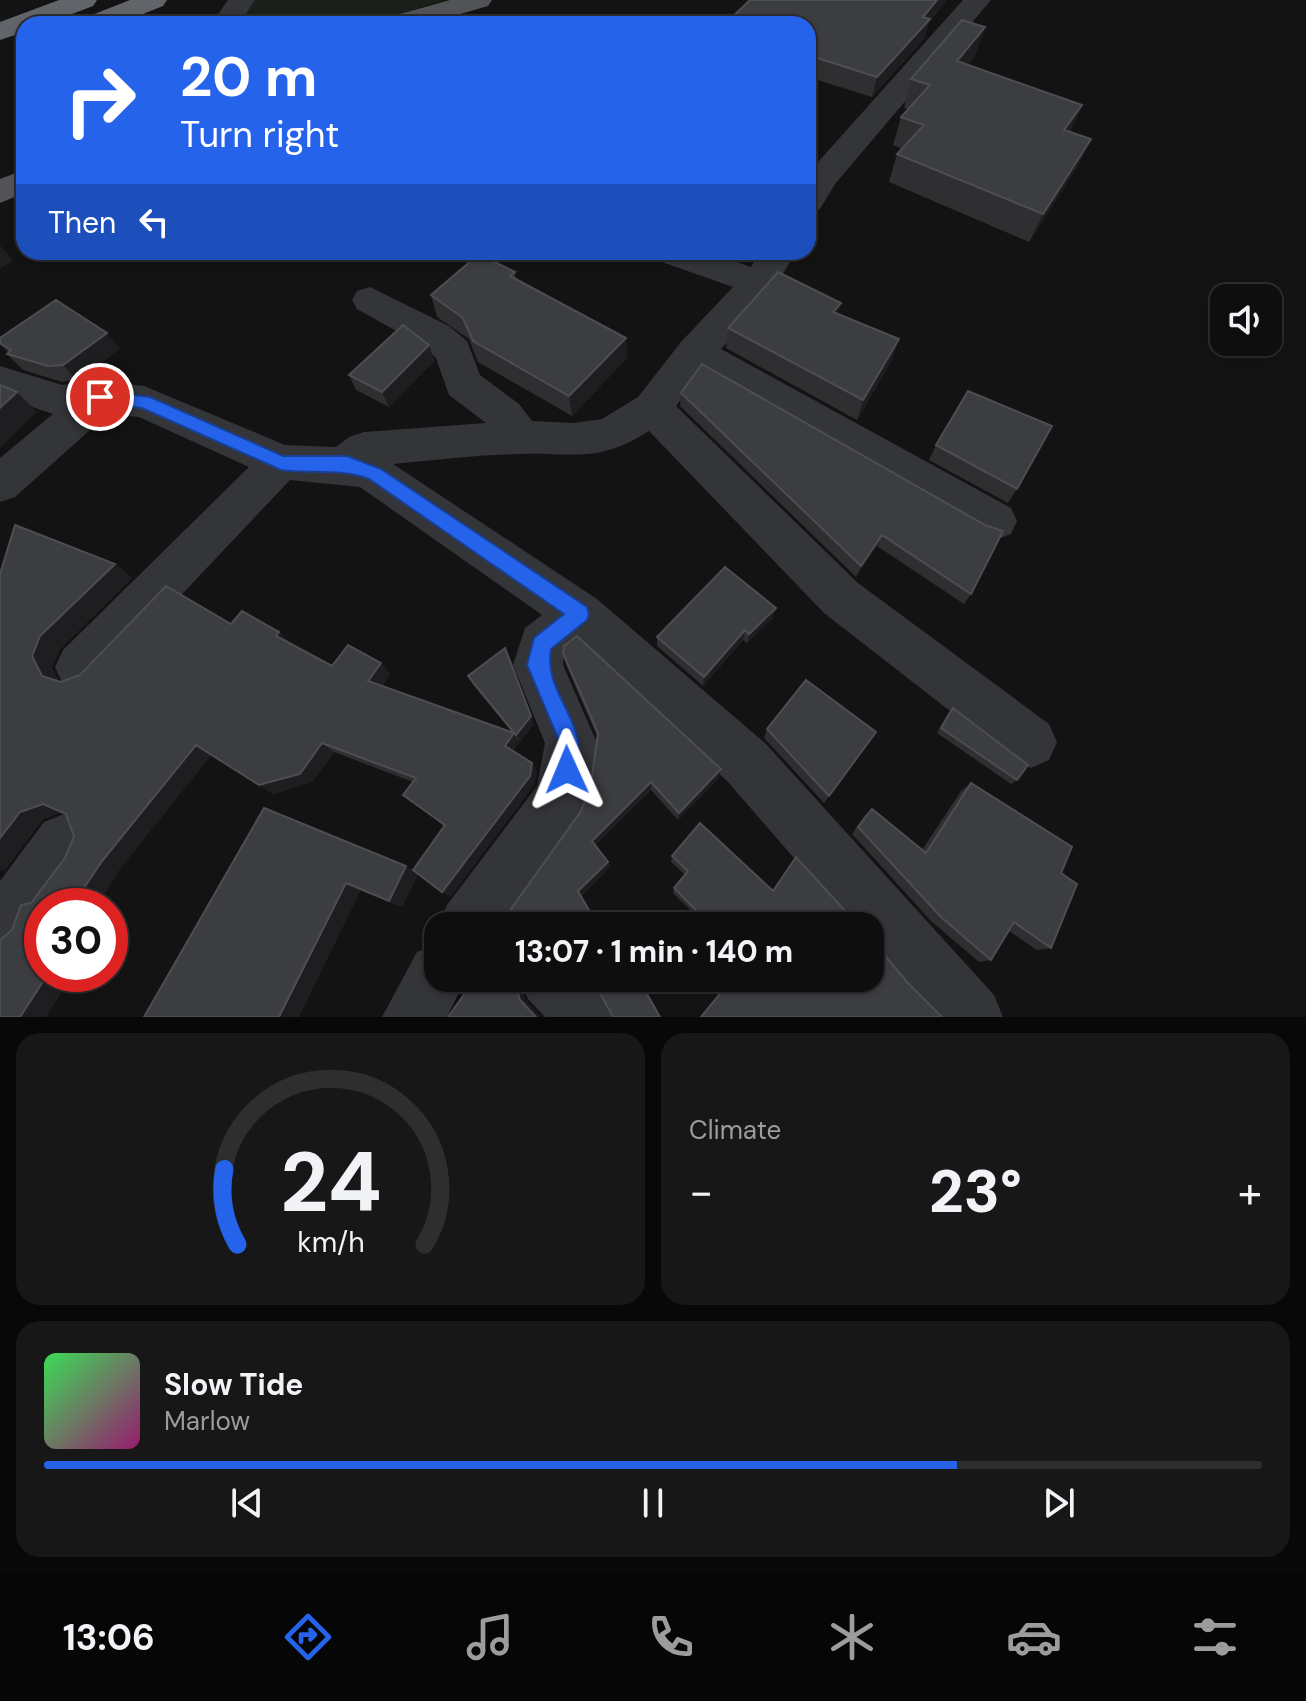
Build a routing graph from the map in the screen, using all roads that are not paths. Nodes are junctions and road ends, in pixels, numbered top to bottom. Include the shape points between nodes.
1 (84, 0) edge
2 (154, 0) edge
3 (479, 0) edge
4 (978, 0) edge
5 (42, 16) edge
6 (114, 16) edge
7 (424, 16) edge
8 (816, 181) edge
9 (720, 260) edge
10 (768, 268) edge
11 (370, 300) dead end
12 (695, 352) junction
13 (0, 381) edge
14 (100, 397) junction
15 (652, 408) junction
16 (520, 437) junction
17 (281, 462) junction
18 (347, 463) junction
19 (0, 484) edge
20 (995, 521) dead end
21 (580, 614) junction
22 (80, 667) dead end
23 (1031, 742) dead end
24 (64, 842) dead end
25 (488, 912) edge
26 (0, 929) edge
27 (427, 992) edge
28 (563, 992) edge
29 (413, 1017) edge
30 (581, 1017) edge
31 (972, 1017) edge

1 - 5 highway
2 - 6 highway
3 - 7 main road
4 - 8 street
9 - 10 street
10 - 12 street
11 - 16 street via 453,351 463,384 505,415
12 - 15 street
12 - 20 street
13 - 14 street via 62,401
14 - 17 street via 144,402
14 - 19 street
15 - 16 street via 611,434 573,440
15 - 23 street via 841,598
16 - 18 street via 364,449
17 - 18 street
17 - 22 street
18 - 21 street via 375,474
21 - 25 street via 542,644 538,665 571,743 562,797
21 - 31 street via 747,763
24 - 26 street
27 - 29 street
28 - 30 street

